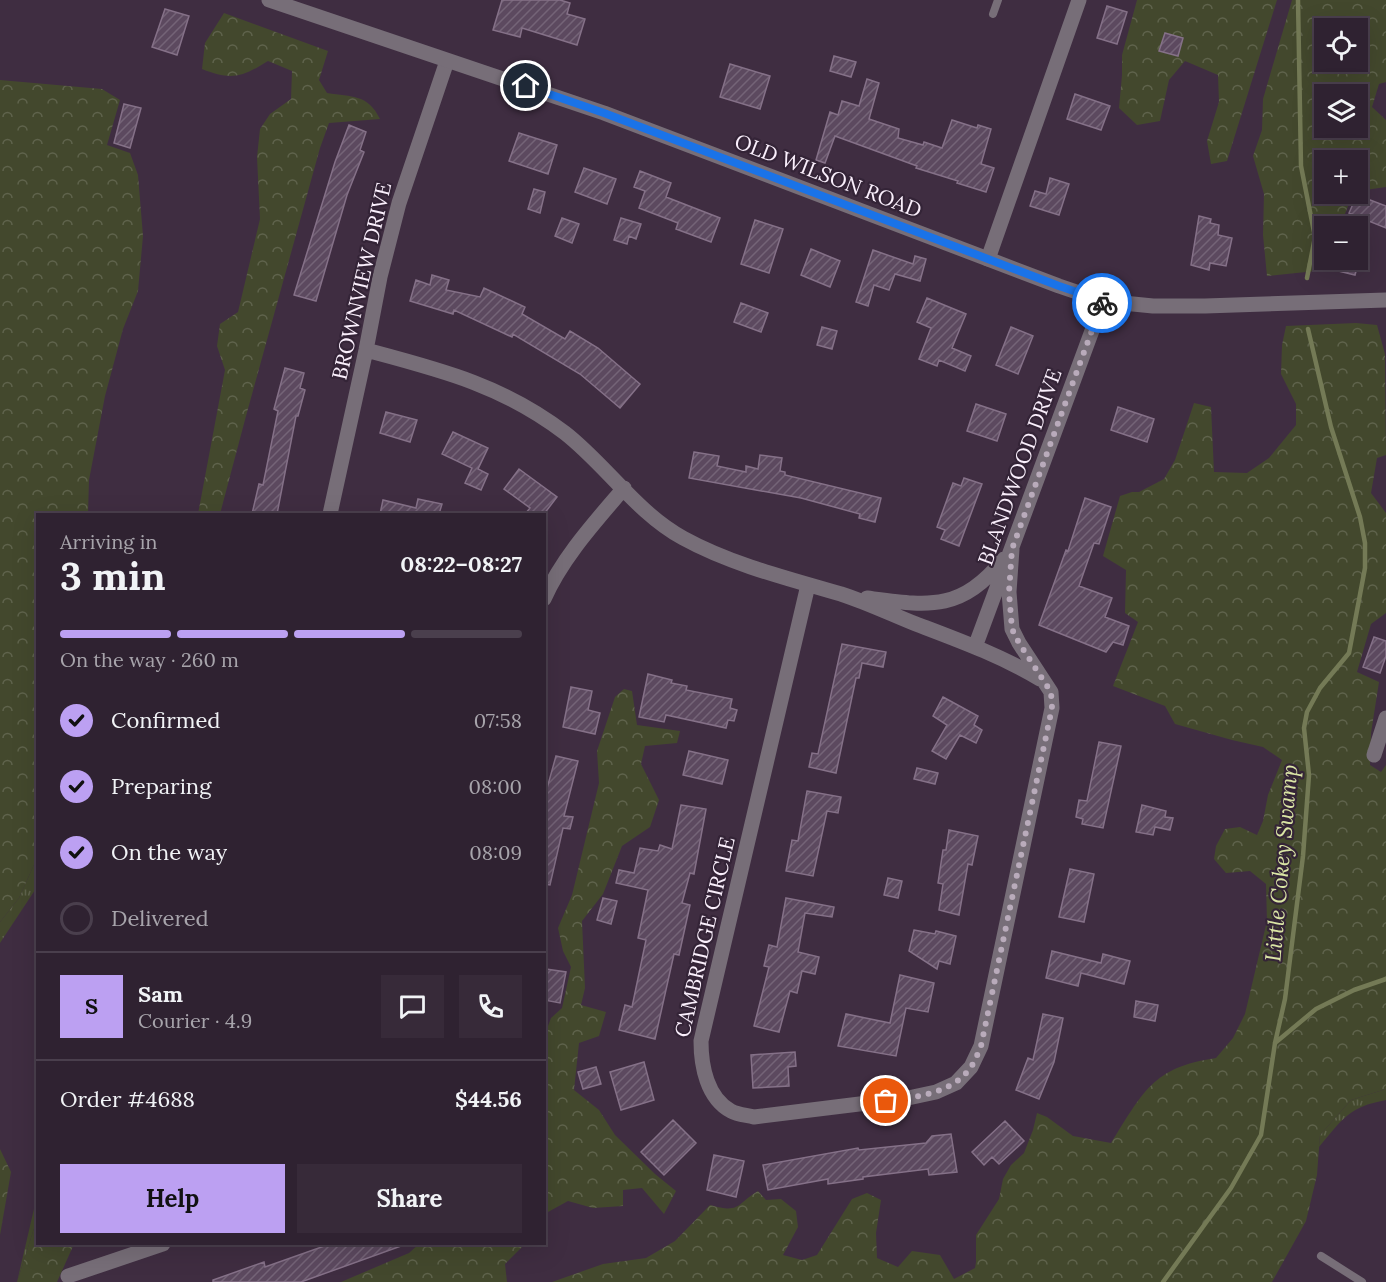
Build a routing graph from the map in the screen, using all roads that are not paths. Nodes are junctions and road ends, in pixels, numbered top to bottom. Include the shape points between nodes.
1 (269, 0) edge
2 (998, 0) edge
3 (1079, 0) edge
4 (993, 14) dead end
5 (447, 61) junction
6 (988, 259) junction
7 (1386, 300) edge
8 (1103, 301) junction
9 (366, 350) junction
10 (624, 488) junction
11 (330, 513) edge
12 (1012, 549) junction
13 (808, 585) junction
14 (843, 595) junction
15 (546, 596) edge
16 (975, 647) junction
17 (1043, 681) junction
18 (1386, 718) edge
19 (1374, 755) dead end
20 (161, 1245) edge
21 (1321, 1256) dead end
22 (68, 1276) dead end
23 (1362, 1282) edge

1 - 5 street, OLD WILSON ROAD
2 - 4 lane
3 - 6 street
5 - 6 street, OLD WILSON ROAD via 604,113
5 - 9 street, BROWNVIEW DRIVE via 399,203
6 - 8 street, OLD WILSON ROAD
7 - 8 street, OLD WILSON ROAD via 1205,306
8 - 12 street, BLANDWOOD DRIVE
9 - 10 street via 452,373 507,397 566,434
9 - 11 street, BROWNVIEW DRIVE
10 - 13 street via 659,523 684,538
10 - 15 street via 572,553
12 - 14 street via 984,581 953,600 922,603
12 - 16 street, BLANDWOOD DRIVE
12 - 17 street, CAMBRIDGE CIRCLE via 1012,629
13 - 14 street
13 - 17 street, CAMBRIDGE CIRCLE via 701,1041 701,1062 709,1085 719,1103 733,1113 754,1117 908,1098 956,1083 971,1067 981,1046 1052,708 1051,692
14 - 16 street
16 - 17 street
18 - 19 street
20 - 22 street
21 - 23 lane

